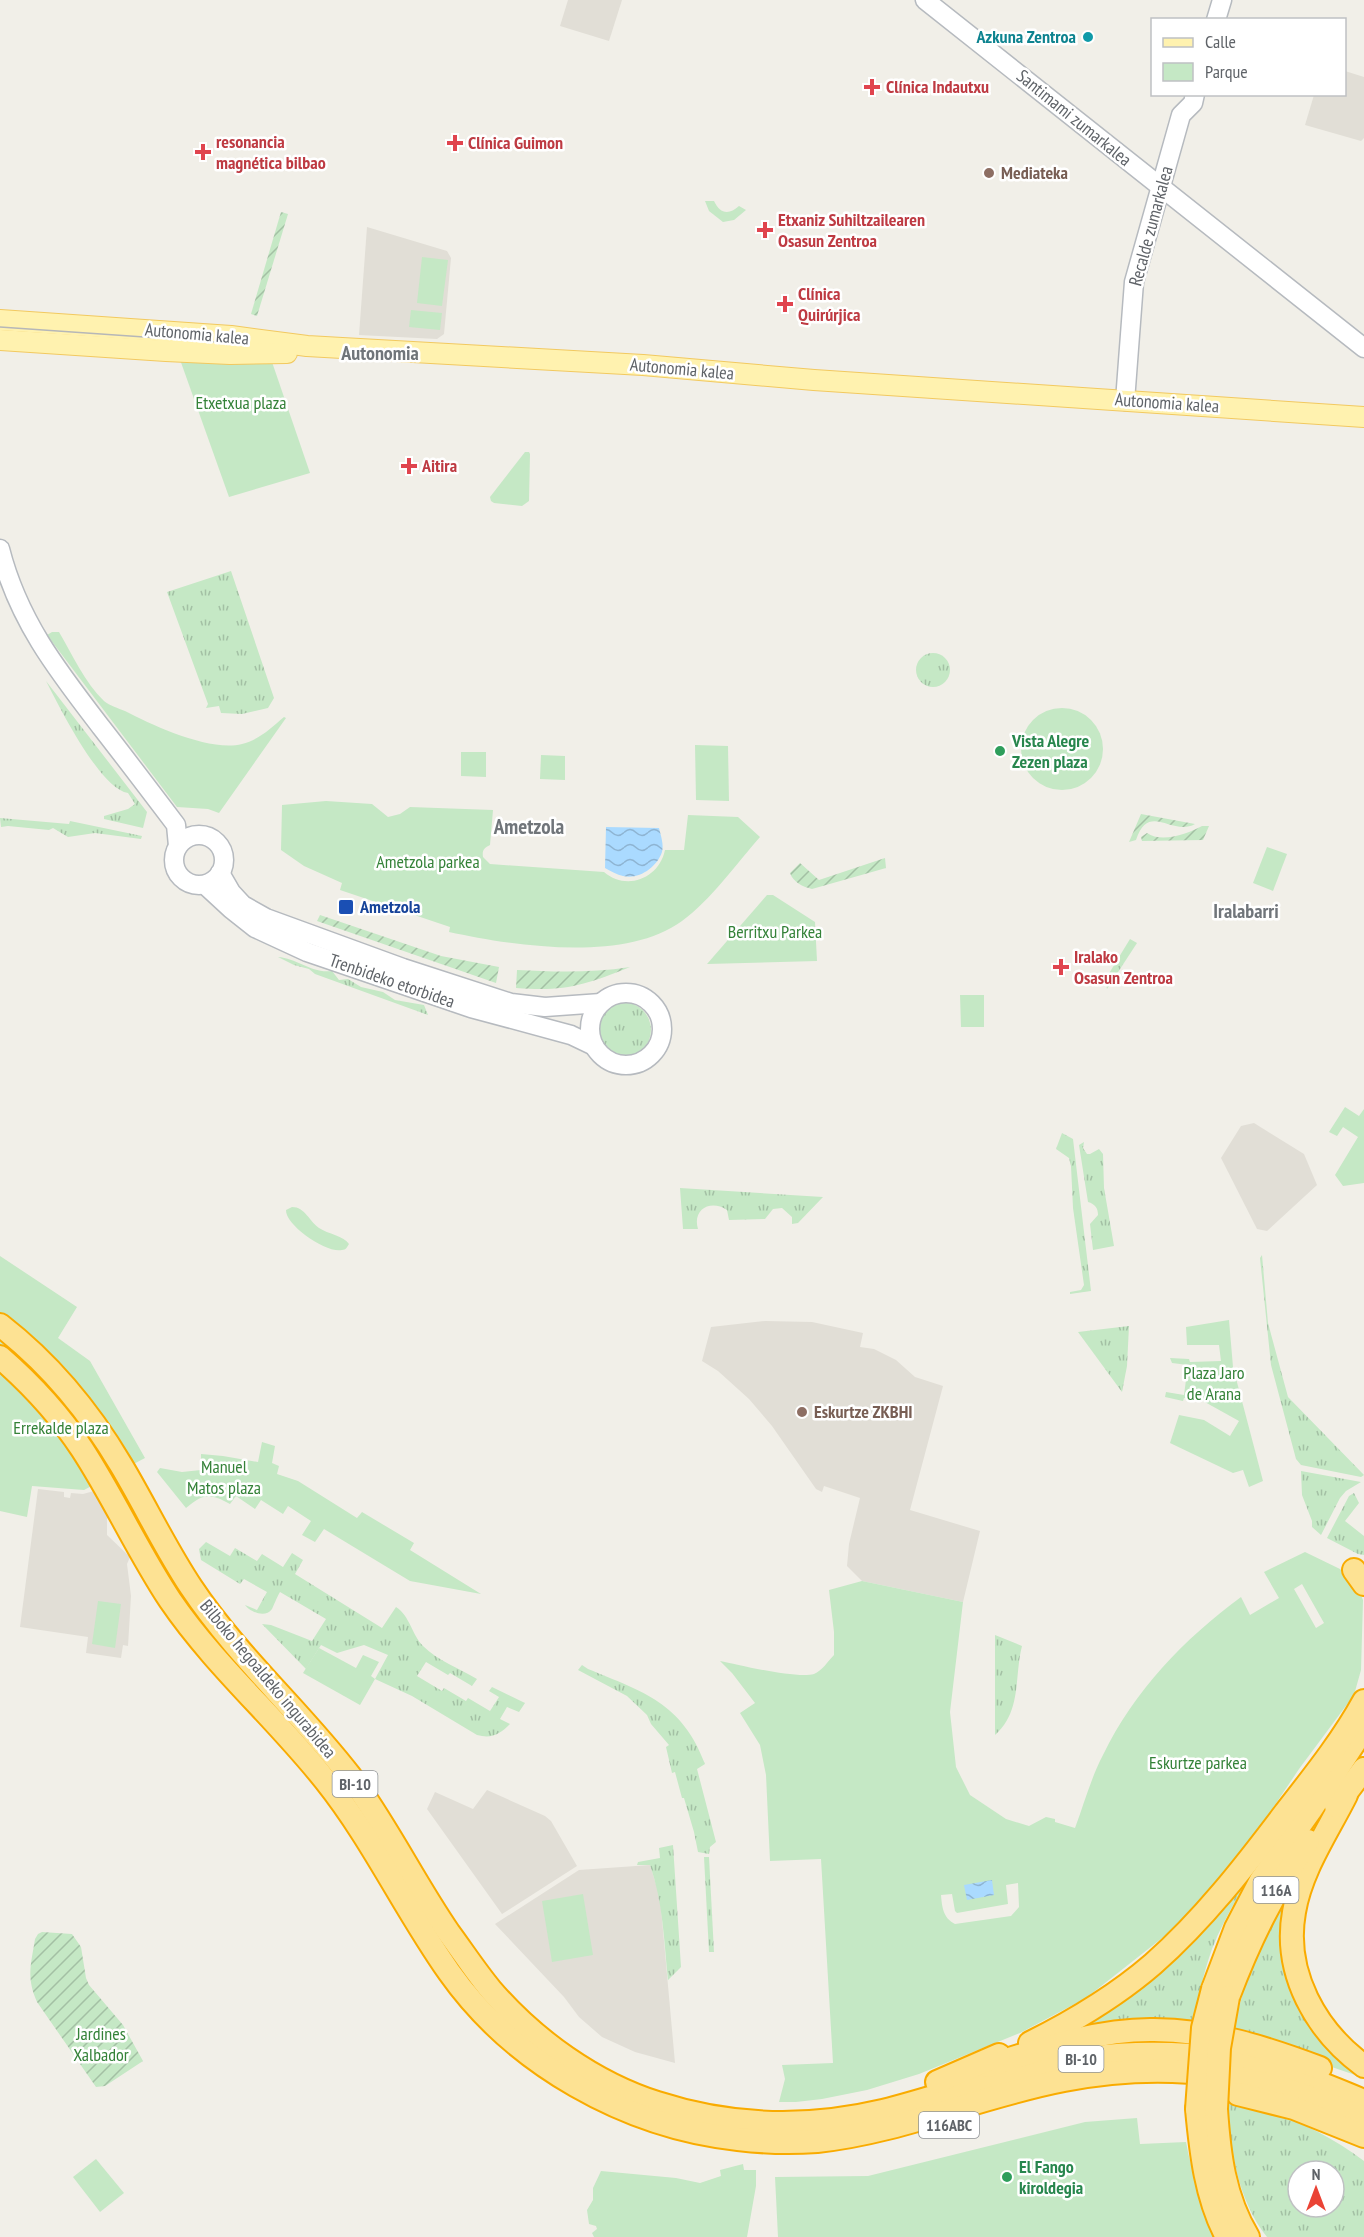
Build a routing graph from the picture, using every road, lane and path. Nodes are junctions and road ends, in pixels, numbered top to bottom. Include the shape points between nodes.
1 (925, 0) edge
2 (1222, 0) edge
3 (1217, 18) edge
4 (1195, 96) edge
5 (1160, 189) junction
6 (0, 320) edge
7 (0, 340) edge
8 (1364, 348) edge
9 (1125, 401) junction
10 (1364, 417) edge
11 (1364, 427) edge
12 (0, 549) edge
13 (176, 825) junction
14 (196, 835) junction
15 (178, 846) junction
16 (220, 873) junction
17 (205, 885) junction
18 (601, 1003) junction
19 (594, 1046) junction
20 (0, 1325) edge
21 (0, 1357) edge
22 (1364, 1701) edge
23 (1364, 1727) edge
24 (1364, 1769) edge
25 (1346, 1795) junction
26 (1220, 1993) junction
27 (492, 2024) joint
28 (1364, 2066) edge
29 (937, 2082) junction
30 (1364, 2085) edge
31 (1364, 2101) edge
32 (1294, 2108) junction
33 (1207, 2109) junction
34 (653, 2110) junction
35 (1364, 2118) edge
36 (800, 2131) junction
37 (1364, 2136) edge
38 (1364, 2145) edge
39 (1227, 2237) edge
40 (1248, 2237) edge

1 - 5 street, Santimami zumarkalea
2 - 3 street
4 - 5 street, Recalde zumarkalea via 1181,115
5 - 8 street, Santimami zumarkalea
5 - 9 street, Recalde zumarkalea via 1134,282
6 - 9 main road, Autonomia kalea via 231,336 308,346 643,365
7 - 11 main road, Autonomia kalea via 230,354 283,353
9 - 10 main road, Autonomia kalea
12 - 13 street via 22,612 46,655
13 - 14 street
13 - 15 street
14 - 15 street
14 - 16 street via 206,836 219,845 224,859
15 - 17 street via 174,857 177,873 190,884
16 - 17 street
16 - 18 street, Trenbideko etorbidea via 243,905 266,918 403,968 511,1003 545,1007
17 - 19 street, Trenbideko etorbidea via 255,928 307,952 471,1008 571,1035
18 - 19 street via 590,1023
18 - 19 street via 620,993 641,996 658,1012 663,1028 656,1050 637,1064 610,1062
20 - 34 highway, Bilboko hegoaldeko ingurabidea / BI-10 via 31,1351 81,1406 121,1465 190,1586 234,1644 350,1777 491,1990 525,2022 618,2076
21 - 27 highway, Bilboko hegoaldeko ingurabidea / BI-10 via 49,1405 79,1444 170,1600 215,1658 325,1781 364,1835 449,1973
22 - 29 highway via 1249,1861 1153,1964 1056,2030
23 - 26 highway via 1261,1880 1236,1928
24 - 25 highway
25 - 26 highway, 116A via 1317,1829 1275,1892
25 - 28 highway via 1302,1884 1293,1913 1292,1943 1298,1978 1308,2004 1323,2028
26 - 33 highway, bridge via 1203,2028
27 - 34 highway, 116ABC via 518,2053 557,2084 600,2108
29 - 30 highway via 1082,2039 1153,2030 1213,2034 1294,2058
29 - 36 highway via 823,2107
31 - 36 highway, BI-10 via 1290,2073 1245,2063 1188,2055 1137,2054 1054,2064
32 - 36 highway, 116ABC via 1202,2088 1131,2085 1027,2103 895,2138 845,2147
32 - 37 highway
32 - 38 highway
33 - 39 highway via 1200,2146 1214,2207
33 - 40 highway via 1225,2183 1237,2219
34 - 36 highway via 710,2103 752,2109
34 - 36 highway, 116ABC via 723,2147
35 - 36 highway, BI-10 via 1282,2088 1242,2079 1190,2072 1133,2071 1060,2080 841,2138

